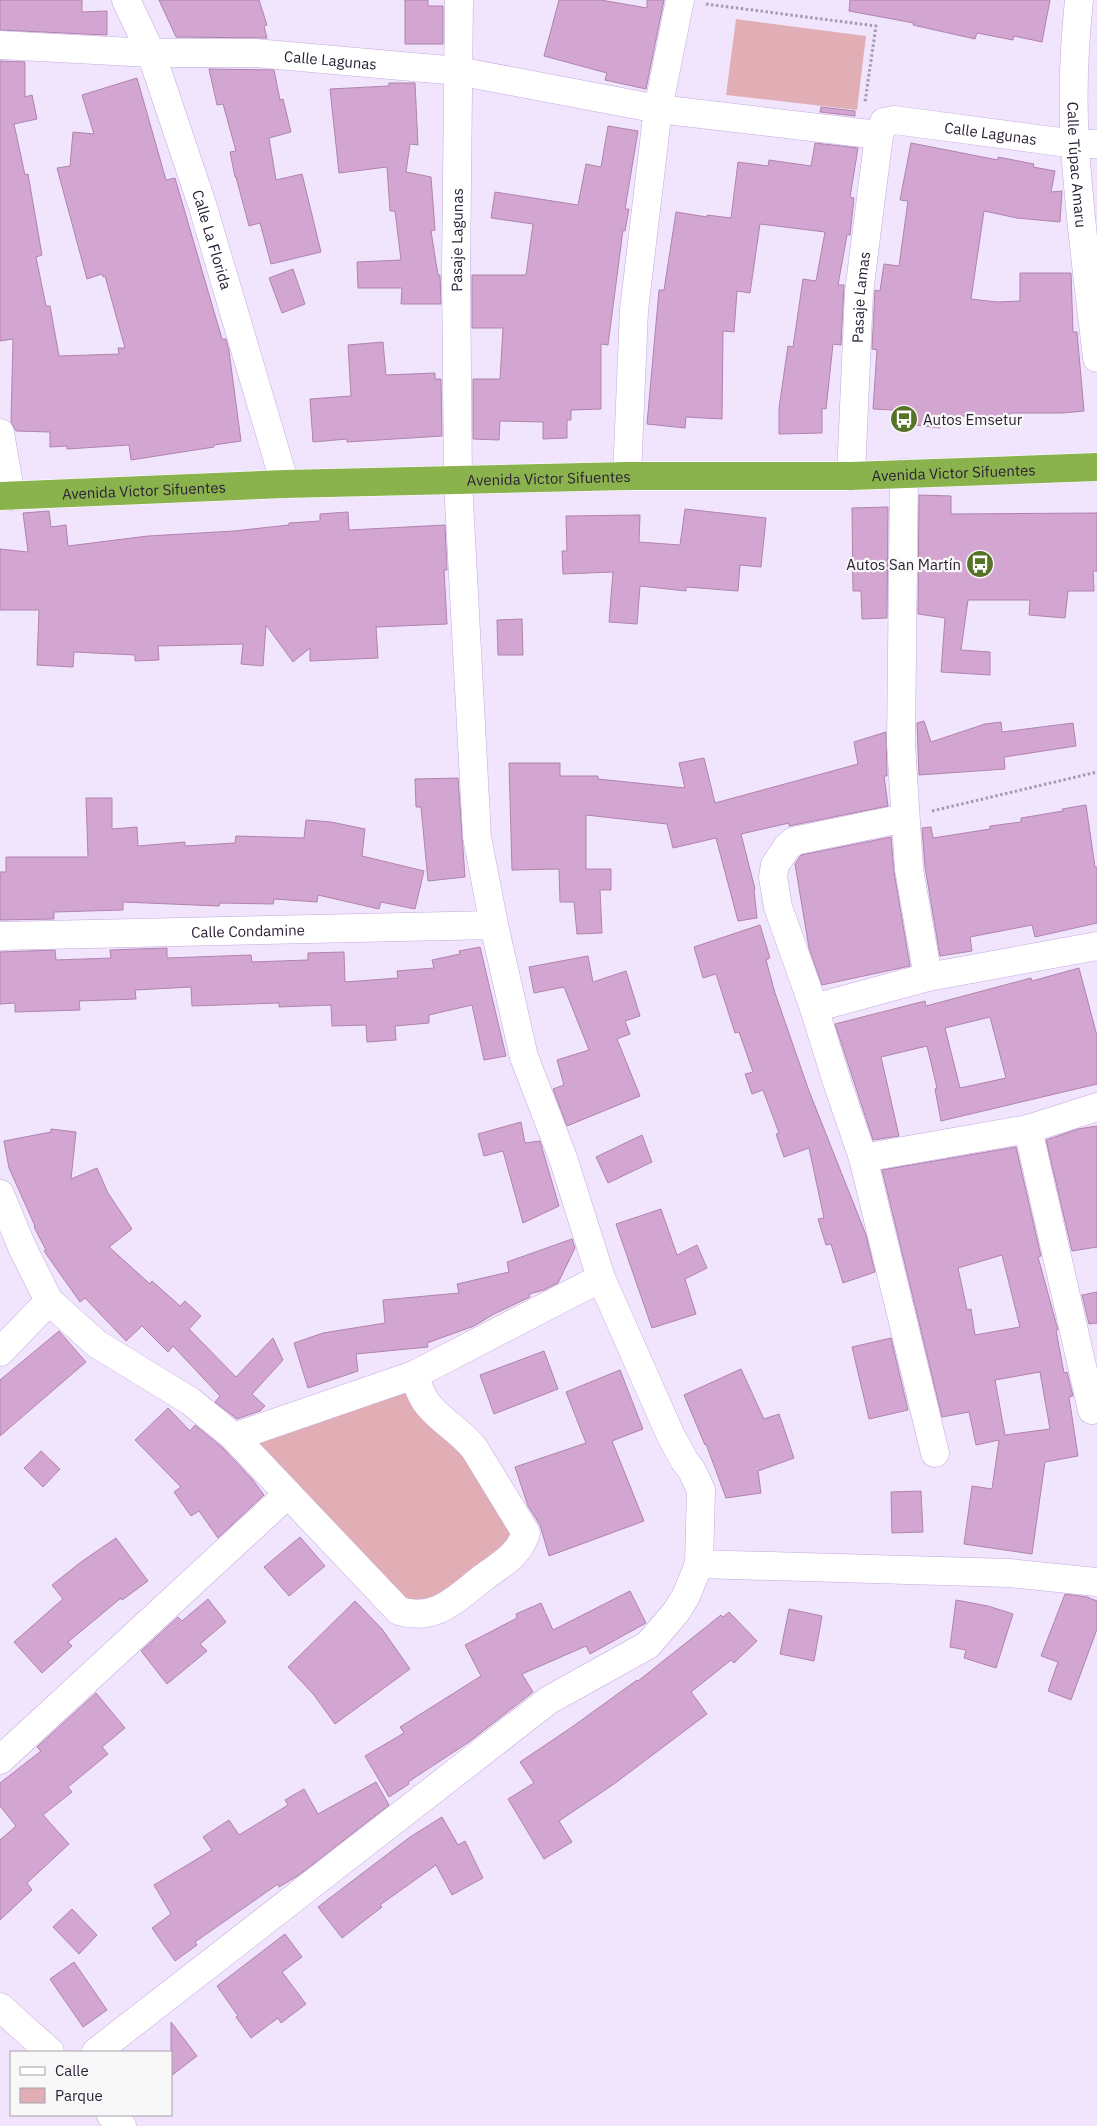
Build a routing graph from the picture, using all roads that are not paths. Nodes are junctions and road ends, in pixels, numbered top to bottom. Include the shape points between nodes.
1 (126, 0) edge
2 (459, 0) edge
3 (680, 0) edge
4 (1078, 0) edge
5 (0, 45) edge
6 (151, 53) junction
7 (458, 71) junction
8 (658, 108) junction
9 (875, 130) junction
10 (1086, 144) edge
11 (1097, 358) edge
12 (0, 433) edge
13 (1097, 467) edge
14 (904, 473) junction
15 (627, 476) junction
16 (851, 476) junction
17 (458, 482) junction
18 (285, 484) junction
19 (5, 496) edge
20 (905, 818) junction
21 (494, 925) junction
22 (0, 936) edge
23 (1097, 946) edge
24 (928, 977) junction
25 (814, 1008) junction
26 (1097, 1107) edge
27 (1028, 1130) junction
28 (863, 1158) junction
29 (0, 1194) edge
30 (601, 1278) junction
31 (49, 1301) junction
32 (0, 1352) edge
33 (414, 1375) junction
34 (1091, 1379) edge
35 (1092, 1410) dead end
36 (234, 1437) junction
37 (935, 1453) dead end
38 (288, 1494) junction
39 (699, 1564) junction
40 (1097, 1582) edge
41 (0, 1760) edge
42 (0, 2007) edge
43 (49, 2051) edge
44 (97, 2051) edge
45 (112, 2116) edge
46 (122, 2126) edge

1 - 6 street, Calle La Florida
2 - 7 street, Pasaje Lagunas
3 - 8 street
4 - 10 street, Calle Túpac Amaru via 1075,40
5 - 6 street, Calle Lagunas
6 - 7 street, Calle Lagunas via 255,53
6 - 18 street, Calle La Florida via 202,204
7 - 8 street, Calle Lagunas
7 - 17 street, Pasaje Lagunas
8 - 9 street, Calle Lagunas
8 - 15 street via 634,310
9 - 10 street, Calle Lagunas via 894,120
9 - 16 street, Pasaje Lamas via 858,292
10 - 11 street, Calle Túpac Amaru via 1080,205
12 - 19 street
13 - 14 highway, Avenida Victor Sifuentes
14 - 16 highway, Avenida Victor Sifuentes
14 - 20 street via 901,744
15 - 16 highway, Avenida Victor Sifuentes
15 - 17 highway, Avenida Victor Sifuentes
17 - 18 highway, Avenida Victor Sifuentes
17 - 21 street, Pasaje Lagunas via 478,837
18 - 19 highway, Avenida Victor Sifuentes
20 - 24 street via 916,917
20 - 25 street via 794,841 775,865 773,877 778,906
21 - 22 street, Calle Condamine
21 - 30 street, Pasaje Lagunas via 524,1056 563,1158
23 - 24 street
24 - 25 street
25 - 28 street
26 - 27 street
27 - 28 street
27 - 34 street
28 - 37 street
29 - 31 street
30 - 33 street
30 - 39 street, Pasaje Lagunas via 670,1434 701,1490
31 - 32 street
31 - 36 street via 97,1344 190,1401
33 - 36 street
33 - 38 street via 430,1408 474,1448 526,1533 515,1555 447,1606 412,1614 399,1611
34 - 35 street
36 - 38 street
38 - 41 street
39 - 40 street via 1009,1573
39 - 44 street via 676,1612 648,1644 549,1700
42 - 43 street
45 - 46 street

